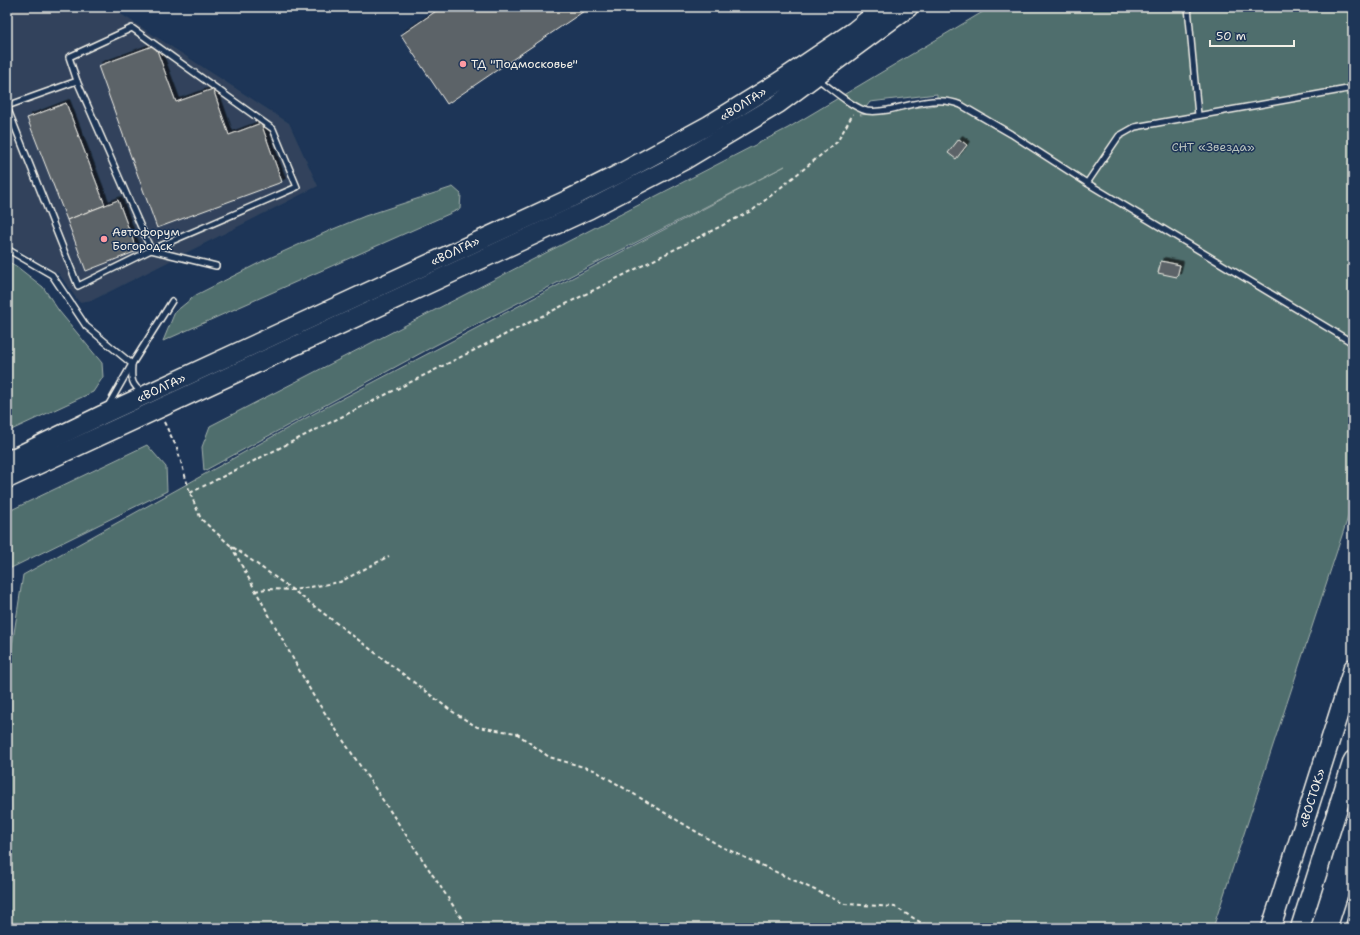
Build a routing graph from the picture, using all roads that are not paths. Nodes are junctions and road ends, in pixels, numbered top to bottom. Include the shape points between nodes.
1 (924, 7) edge
2 (1188, 7) edge
3 (896, 10) edge
4 (816, 77) junction
5 (77, 81) junction
6 (1353, 88) edge
7 (7, 106) edge
8 (1198, 115) junction
9 (1087, 183) junction
10 (7, 249) edge
11 (151, 250) junction
12 (216, 266) dead end
13 (172, 301) dead end
14 (1353, 343) edge
15 (132, 364) junction
16 (147, 394) junction
17 (102, 415) junction
18 (7, 461) edge
19 (7, 479) edge
20 (1353, 668) edge
21 (1353, 760) edge
22 (1353, 891) edge
23 (1271, 928) edge
24 (1300, 928) edge
25 (1341, 928) edge

1 - 3 highway
2 - 8 lane
3 - 4 highway, «ВОЛГА»
3 - 16 highway, «ВОЛГА» via 854,31 709,125 619,174
4 - 9 lane via 857,107 867,111 881,111 937,100 952,101 1011,134
4 - 19 highway, «ВОЛГА» via 778,104 683,161 590,209
5 - 7 lane
5 - 11 lane
5 - 11 lane via 69,57 132,28 273,129 297,187
6 - 8 lane
7 - 11 lane via 78,286
8 - 9 lane via 1135,127 1119,136
9 - 14 lane
10 - 15 lane via 52,275 86,326
11 - 12 lane
13 - 15 lane
15 - 16 lane via 133,384
15 - 17 lane
16 - 17 highway, «ВОЛГА»
17 - 18 highway, «ВОЛГА»
20 - 23 highway, «ВОСТОК»
21 - 24 highway
22 - 25 lane

